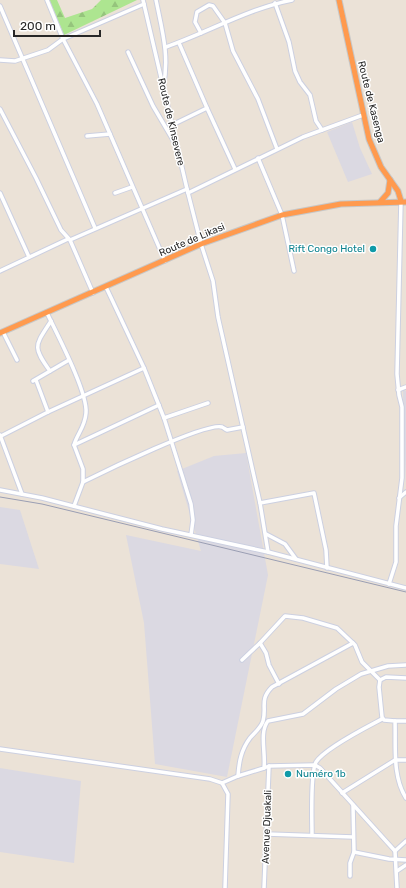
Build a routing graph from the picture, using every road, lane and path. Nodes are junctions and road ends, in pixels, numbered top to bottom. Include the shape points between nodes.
1 (46, 0) edge
2 (156, 0) edge
3 (292, 0) edge
4 (339, 0) edge
5 (144, 2) edge
6 (275, 3) junction
7 (0, 6) edge
8 (225, 23) junction
9 (201, 33) junction
10 (63, 39) junction
11 (178, 43) junction
12 (166, 47) junction
13 (128, 52) dead end
14 (22, 58) junction
15 (0, 60) edge
16 (163, 88) junction
17 (207, 108) junction
18 (0, 109) edge
19 (363, 116) junction
20 (172, 125) junction
21 (322, 130) junction
22 (110, 134) junction
23 (86, 136) dead end
24 (177, 148) junction
25 (277, 149) junction
26 (258, 158) junction
27 (235, 169) junction
28 (390, 179) junction
29 (132, 187) junction
30 (398, 190) junction
31 (187, 191) junction
32 (0, 193) edge
33 (115, 193) dead end
34 (406, 196) edge
35 (380, 202) junction
36 (403, 202) edge
37 (141, 208) junction
38 (282, 215) junction
39 (96, 228) junction
40 (69, 240) junction
41 (200, 244) junction
42 (29, 257) junction
43 (165, 262) junction
44 (0, 271) edge
45 (294, 271) dead end
46 (106, 287) junction
47 (93, 293) junction
48 (47, 313) junction
49 (51, 320) junction
50 (2, 333) edge
51 (17, 360) dead end
52 (69, 360) junction
53 (144, 368) junction
54 (50, 371) junction
55 (406, 387) edge
56 (398, 390) junction
57 (84, 396) junction
58 (208, 403) dead end
59 (159, 405) junction
60 (48, 412) junction
61 (164, 418) junction
62 (243, 427) junction
63 (0, 436) edge
64 (404, 437) edge
65 (172, 441) junction
66 (74, 445) junction
67 (82, 482) junction
68 (0, 490) edge
69 (406, 492) edge
70 (22, 494) junction
71 (399, 498) junction
72 (260, 503) junction
73 (74, 506) junction
74 (266, 534) junction
75 (191, 535) junction
76 (268, 552) junction
77 (296, 559) junction
78 (327, 568) junction
79 (389, 584) junction
80 (406, 588) edge
81 (353, 643) junction
82 (260, 644) junction
83 (242, 660) dead end
84 (406, 665) edge
85 (371, 671) junction
86 (406, 678) edge
87 (380, 680) junction
88 (278, 684) junction
89 (382, 719) junction
90 (395, 721) junction
91 (406, 721) edge
92 (264, 724) junction
93 (0, 749) edge
94 (395, 760) junction
95 (406, 760) edge
96 (315, 765) junction
97 (269, 766) junction
98 (264, 768) junction
99 (238, 776) junction
100 (222, 783) junction
101 (342, 793) junction
102 (406, 798) edge
103 (353, 805) junction
104 (267, 834) junction
105 (312, 835) junction
106 (353, 837) junction
107 (406, 841) edge
108 (396, 851) junction
109 (354, 852) junction
110 (397, 859) junction
111 (406, 860) edge
112 (406, 865) edge
113 (397, 871) junction
114 (350, 876) dead end
115 (225, 888) edge
116 (264, 888) edge
117 (397, 888) edge

1 - 10 street
2 - 12 street
3 - 6 street
4 - 19 highway, Route de Kasenga
5 - 10 street
5 - 16 street, Route de Kinsevere
6 - 8 street
6 - 21 street via 289,42 295,71 310,95 316,121
7 - 14 street
8 - 9 street
8 - 9 street via 216,9 209,5 197,12 195,17
8 - 25 street via 233,51 258,98
9 - 11 street
10 - 14 street via 48,50
10 - 22 street via 87,82
11 - 12 street
11 - 17 street
12 - 16 street via 167,71
13 - 24 street via 156,112
14 - 15 street via 11,62
14 - 39 street
16 - 20 street, Route de Kinsevere
17 - 20 street
17 - 27 street
18 - 40 street via 61,230
19 - 21 street
19 - 28 highway, Route de Kasenga via 372,148
20 - 24 street, Route de Kinsevere
21 - 25 street
22 - 23 street
22 - 29 street
24 - 31 street, Route de Kinsevere
25 - 26 street
26 - 27 street
26 - 38 street
27 - 31 street
28 - 30 highway, Route de Kasenga
28 - 35 highway via 388,194
29 - 33 street
29 - 37 street
30 - 34 highway
30 - 36 highway, Route de Kasenga
31 - 37 street
31 - 41 street, Route de Kinsevere
32 - 42 street
35 - 36 highway, Route de Likasi
35 - 38 highway, Route de Likasi via 341,204
36 - 56 street
37 - 39 street
37 - 43 street
38 - 41 highway, Route de Likasi
38 - 45 street
39 - 40 street
40 - 42 street
40 - 47 street
41 - 43 highway, Route de Likasi
41 - 62 street, Route de Kinsevere via 213,281 218,316
42 - 44 street
43 - 46 highway, Route de Likasi
46 - 47 highway, Route de Likasi
46 - 53 street
47 - 48 highway, Route de Likasi
48 - 49 street
48 - 50 highway, Route de Likasi
49 - 52 street
49 - 54 street via 37,343 41,358
50 - 51 street
52 - 54 street
52 - 57 street
53 - 57 street
53 - 59 street
54 - 60 street via 34,381
55 - 56 street
56 - 64 street
57 - 60 street
57 - 66 street via 86,419
58 - 61 street
59 - 61 street
59 - 66 street
60 - 63 street
61 - 65 street
62 - 65 street via 227,430 217,427
62 - 72 street, Route de Kinsevere
63 - 70 street
64 - 71 street
65 - 67 street
65 - 75 street via 191,504
66 - 67 street via 82,466
67 - 73 street
68 - 70 street
69 - 71 street
70 - 73 street
71 - 79 street via 395,539 396,562
72 - 74 street, Route de Kinsevere
72 - 78 street via 314,493 326,550
73 - 75 street
74 - 76 street, Route de Kinsevere
74 - 77 street via 285,544
75 - 76 street
76 - 77 street
77 - 78 street
78 - 79 street
79 - 80 street
81 - 82 street via 337,628 285,616
81 - 85 street via 359,659
81 - 88 street
82 - 83 street
82 - 88 street via 266,652 269,666
84 - 85 street via 388,666
85 - 87 street
85 - 92 street via 352,678 303,714 274,718
86 - 87 street via 386,677
87 - 89 street
88 - 92 street via 272,687 265,697
89 - 90 street
89 - 96 street via 327,752
90 - 91 street
90 - 94 street
92 - 98 street
92 - 99 street via 240,755
93 - 100 street via 210,779
94 - 95 street
94 - 101 street
94 - 102 street via 399,782
96 - 97 street
96 - 101 street
96 - 105 street
97 - 98 street
97 - 104 street, Avenue Djuakali
98 - 99 street
99 - 100 street
100 - 115 street via 228,794
101 - 103 street
103 - 106 street
103 - 108 street
104 - 105 street
104 - 116 street, Avenue Djuakali
105 - 106 street
106 - 109 street
107 - 108 street
108 - 110 street
109 - 110 street
109 - 114 street via 350,863
110 - 111 street
110 - 113 street
112 - 113 street
113 - 117 street

